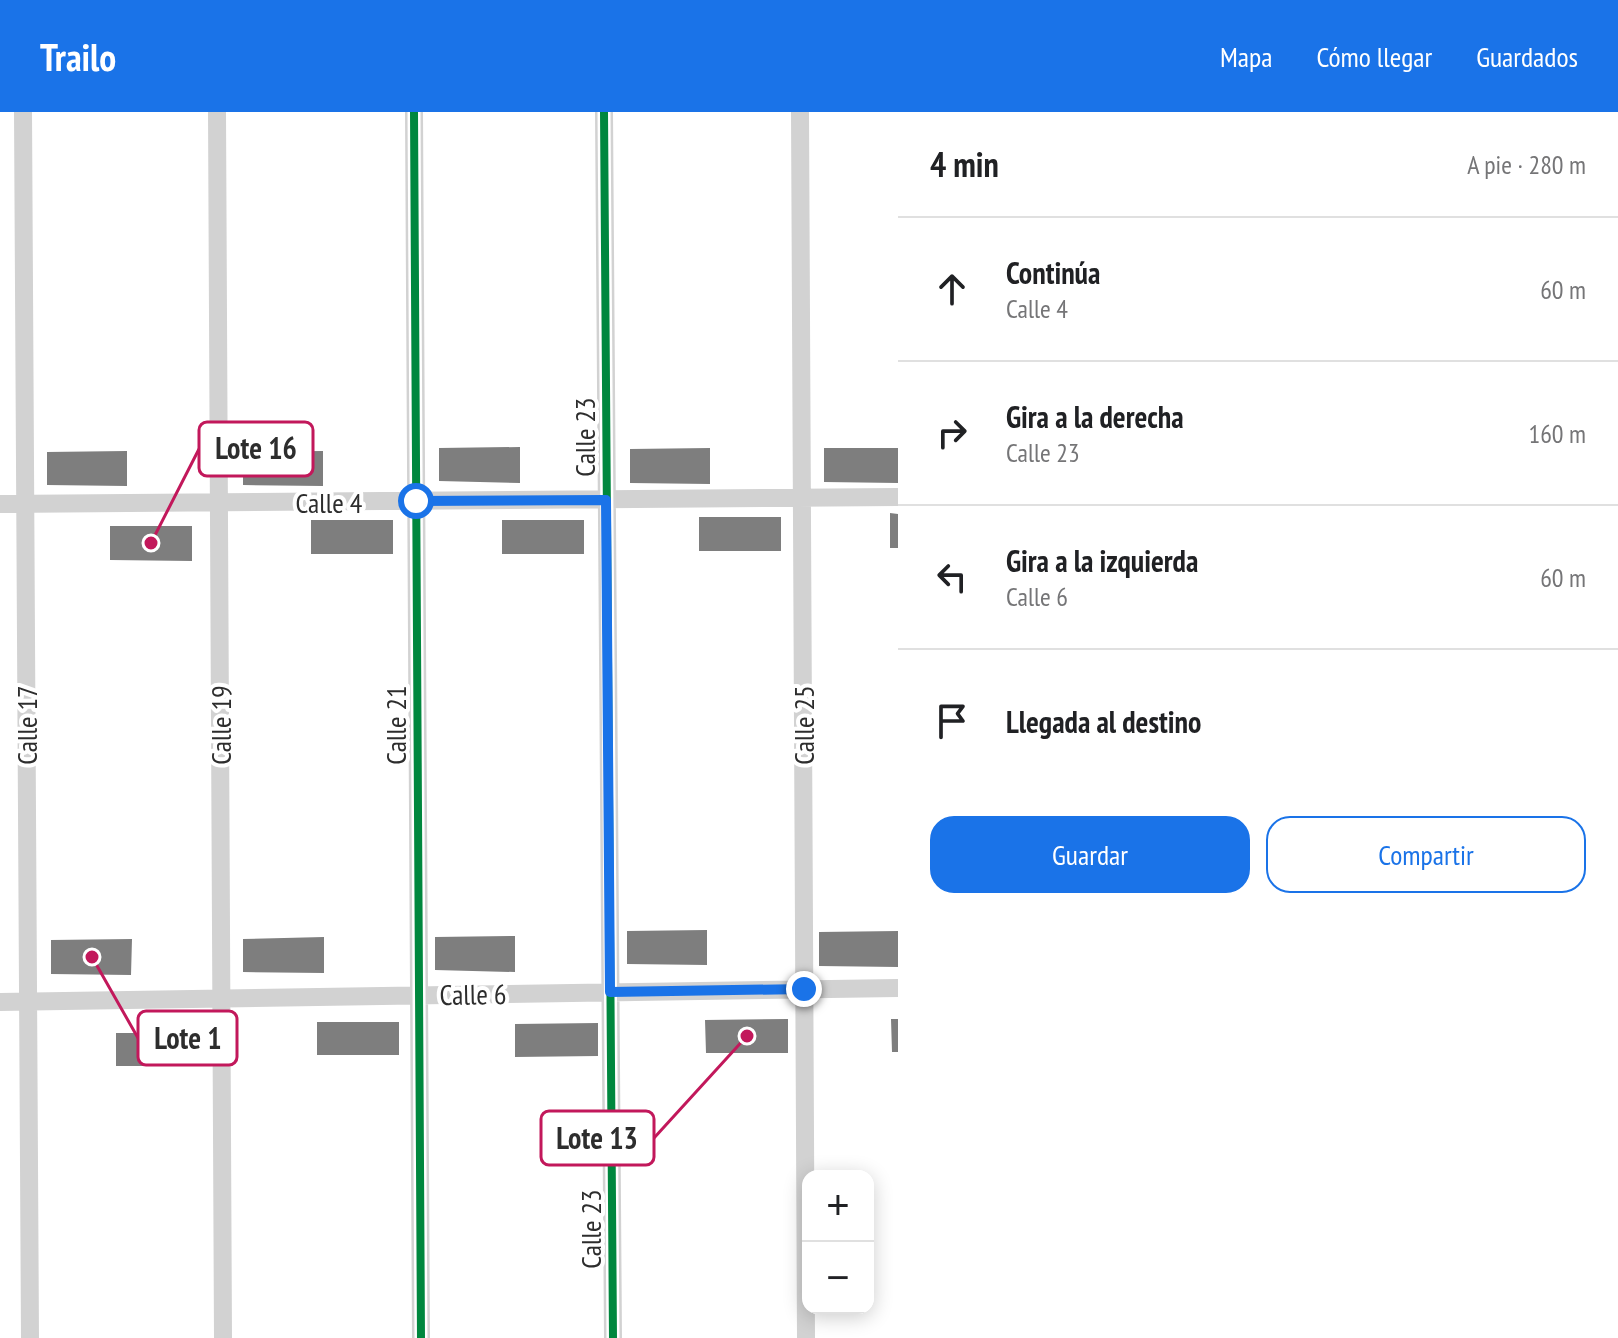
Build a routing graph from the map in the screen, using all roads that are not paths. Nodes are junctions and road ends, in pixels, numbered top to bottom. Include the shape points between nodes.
1 (23, 112) edge
2 (217, 112) edge
3 (414, 112) edge
4 (604, 112) edge
5 (800, 112) edge
6 (898, 497) edge
7 (802, 498) junction
8 (606, 500) junction
9 (416, 501) junction
10 (219, 502) junction
11 (0, 504) edge
12 (25, 504) junction
13 (898, 988) edge
14 (804, 989) junction
15 (610, 992) junction
16 (419, 995) junction
17 (221, 998) junction
18 (28, 1001) junction
19 (0, 1002) edge
20 (30, 1338) edge
21 (223, 1338) edge
22 (421, 1338) edge
23 (613, 1338) edge
24 (806, 1338) edge

1 - 12 street, Calle 17
2 - 10 street, Calle 19
3 - 9 street, Calle 21
4 - 8 street, Calle 23
5 - 7 street, Calle 25
6 - 7 street, Calle 4
7 - 8 street, Calle 4
7 - 14 street, Calle 25
8 - 9 street, Calle 4
8 - 15 street, Calle 23
9 - 10 street, Calle 4
9 - 16 street, Calle 21
10 - 12 street, Calle 4
10 - 17 street, Calle 19
11 - 12 street, Calle 4
12 - 18 street, Calle 17
13 - 14 street, Calle 6
14 - 15 street, Calle 6
14 - 24 street, Calle 25
15 - 16 street, Calle 6
15 - 23 street, Calle 23
16 - 17 street, Calle 6
16 - 22 street, Calle 21
17 - 18 street, Calle 6
17 - 21 street, Calle 19
18 - 19 street, Calle 6
18 - 20 street, Calle 17

